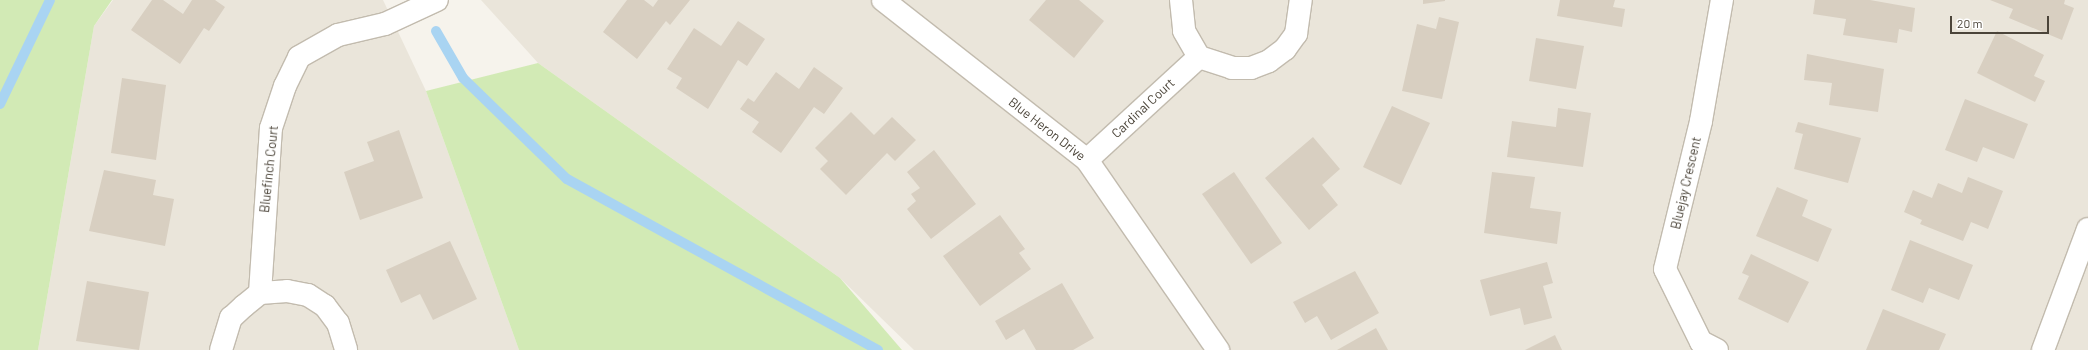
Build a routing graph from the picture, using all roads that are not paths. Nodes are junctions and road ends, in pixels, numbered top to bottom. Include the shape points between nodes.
1 (438, 0) edge
2 (883, 0) edge
3 (1181, 0) edge
4 (1301, 0) edge
5 (1722, 0) edge
6 (1199, 57) junction
7 (1088, 160) junction
8 (2088, 228) edge
9 (260, 293) junction
10 (221, 350) edge
11 (346, 350) edge
12 (1218, 350) edge
13 (1717, 350) edge
14 (2044, 350) edge

1 - 9 street, Bluefinch Court via 385,24 338,35 299,57 284,86 271,128
2 - 7 street, Blue Heron Drive
3 - 6 street via 1184,31
4 - 6 street via 1296,34 1285,50 1269,61 1251,68 1232,68
5 - 13 street, Bluejay Crescent via 1701,122 1666,269 1701,342
6 - 7 street, Cardinal Court
7 - 12 street, Blue Heron Drive
8 - 14 street
9 - 10 street via 232,318
9 - 11 street via 286,290 308,295 325,306 338,323

